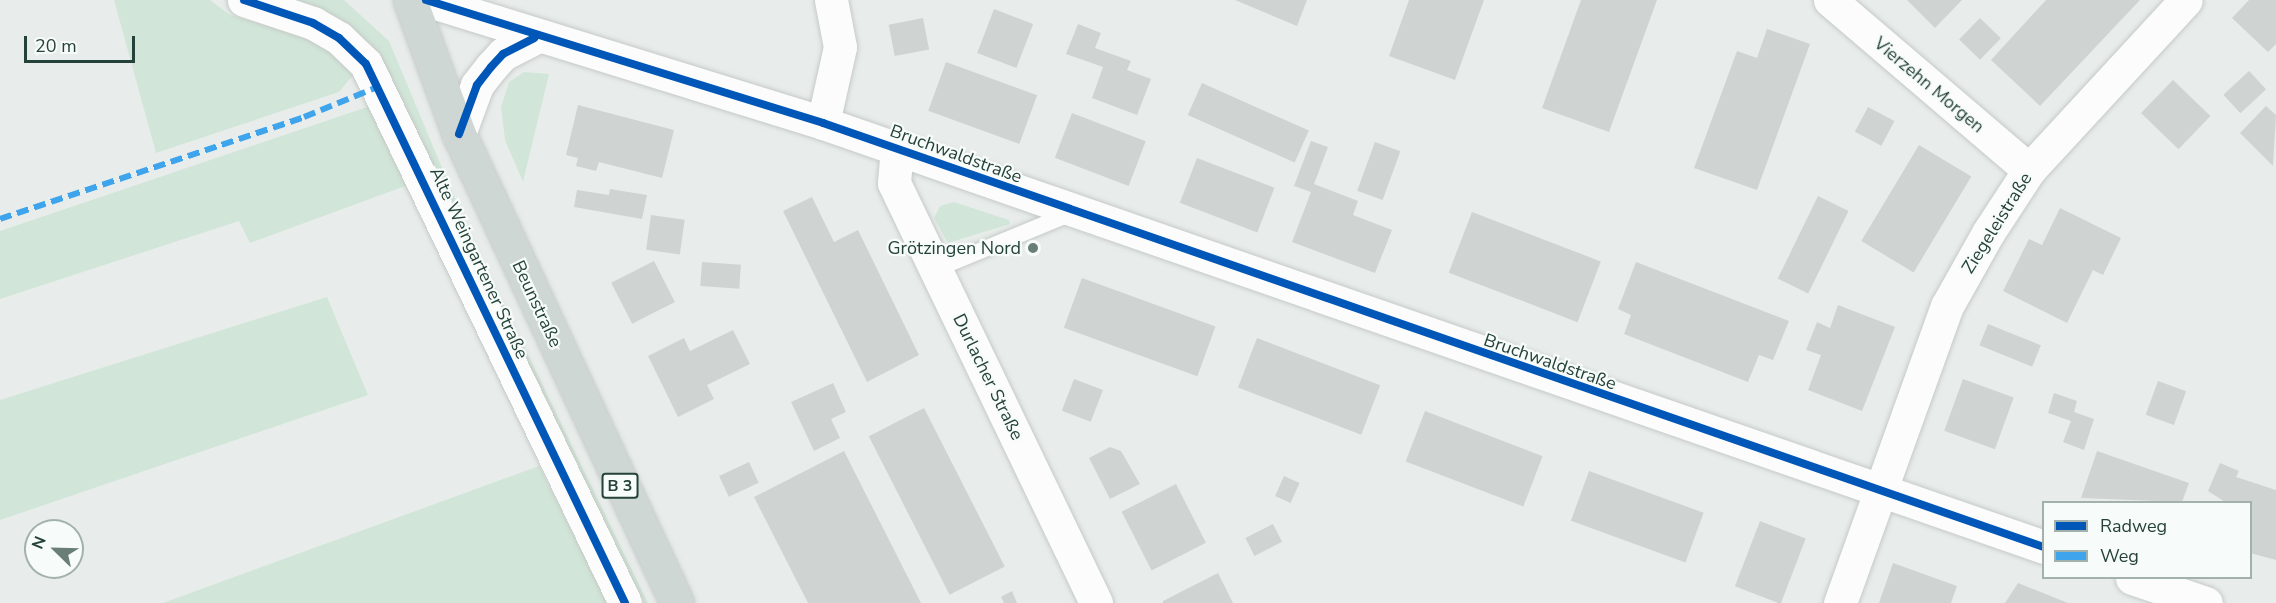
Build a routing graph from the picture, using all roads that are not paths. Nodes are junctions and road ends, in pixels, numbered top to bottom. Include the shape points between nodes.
1 (244, 0) edge
2 (410, 0) edge
3 (426, 0) edge
4 (831, 0) edge
5 (1830, 0) edge
6 (2186, 0) edge
7 (534, 38) junction
8 (823, 123) junction
9 (459, 134) junction
10 (897, 148) junction
11 (2029, 170) junction
12 (1072, 213) junction
13 (936, 269) junction
14 (1879, 491) junction
15 (2042, 547) edge
16 (2135, 579) edge
17 (625, 603) edge
18 (677, 603) edge
19 (1096, 603) edge
20 (1840, 603) edge
21 (2206, 603) edge

1 - 17 street, Alte Weingartener Straße via 313,23 339,38 366,64
2 - 9 main road, Beunstraße / B 3
3 - 7 street, Bruchwaldstraße
4 - 8 street via 840,47
5 - 11 street, Vierzehn Morgen
6 - 11 street, Ziegeleistraße
7 - 8 street, Bruchwaldstraße
7 - 9 street via 503,54 491,67 477,85
8 - 10 street, Bruchwaldstraße
9 - 18 main road, Beunstraße / B 3
10 - 12 street, Bruchwaldstraße
10 - 13 street, Durlacher Straße via 894,183
11 - 14 street, Ziegeleistraße via 1947,306
12 - 13 lane
12 - 14 street, Bruchwaldstraße
13 - 19 street, Durlacher Straße
14 - 15 street, Bruchwaldstraße
14 - 20 street, Ziegeleistraße
16 - 21 street

